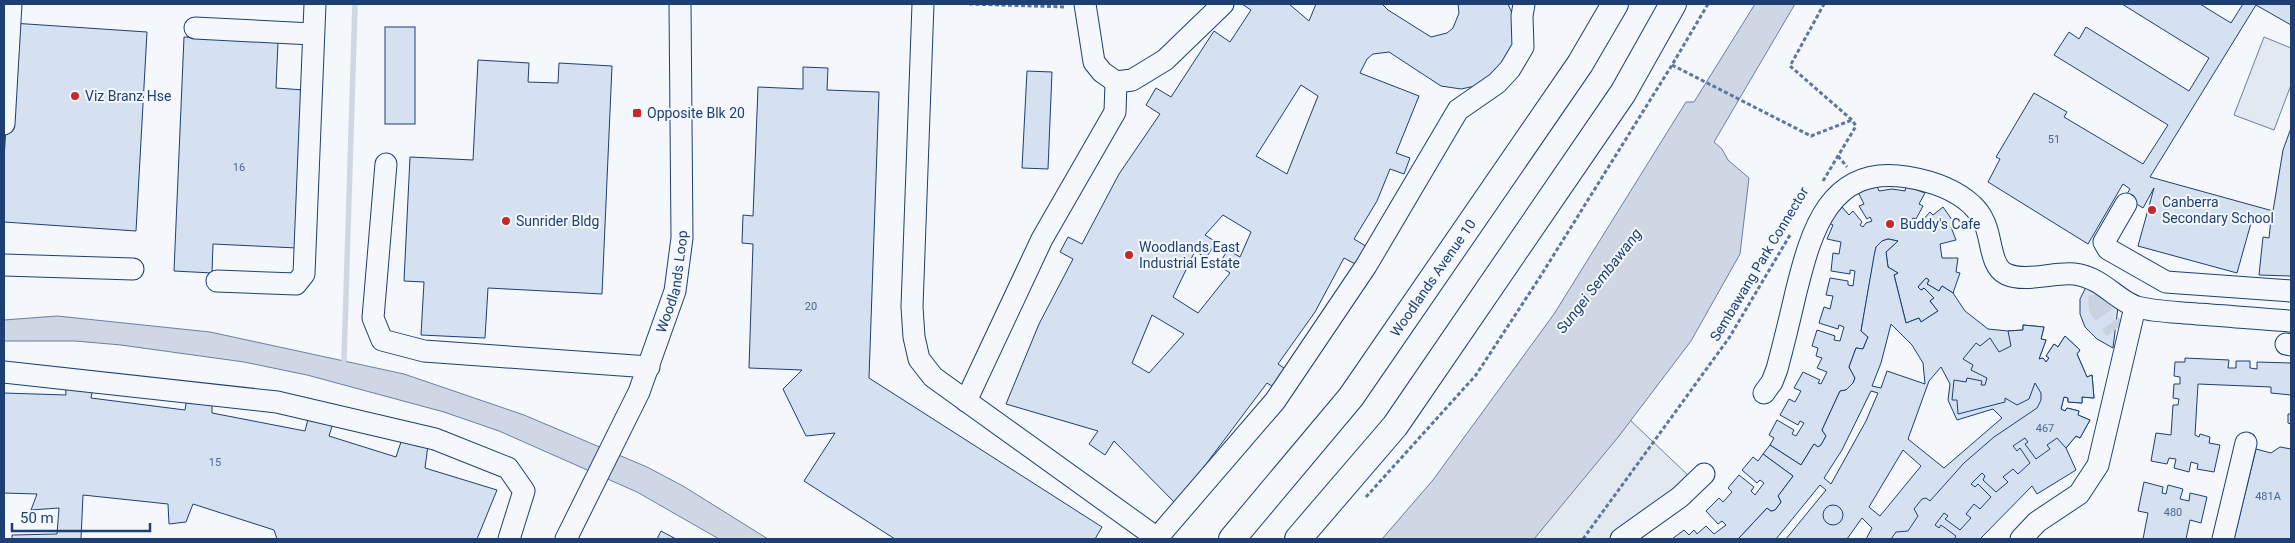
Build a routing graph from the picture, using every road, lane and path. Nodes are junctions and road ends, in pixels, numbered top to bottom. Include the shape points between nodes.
1 (11, 4) edge
2 (315, 4) edge
3 (680, 4) edge
4 (923, 4) edge
5 (969, 4) edge
6 (1223, 4) edge
7 (1524, 4) edge
8 (1616, 4) edge
9 (1673, 4) edge
10 (1708, 4) edge
11 (1824, 4) edge
12 (1086, 5) edge
13 (195, 28) dead end
14 (312, 34) junction
15 (1672, 65) junction
16 (1116, 82) junction
17 (1852, 120) junction
18 (4, 124) edge
19 (386, 164) dead end
20 (1818, 189) dead end
21 (2126, 204) dead end
22 (1793, 230) dead end
23 (4, 265) edge
24 (133, 269) dead end
25 (217, 281) dead end
26 (2291, 291) edge
27 (2135, 307) junction
28 (2291, 321) edge
29 (648, 367) junction
30 (4, 372) edge
31 (1764, 393) dead end
32 (966, 401) junction
33 (2246, 443) dead end
34 (1704, 474) dead end
35 (1359, 504) dead end
36 (508, 539) edge
37 (566, 539) edge
38 (1232, 539) edge
39 (1298, 539) edge
40 (1582, 539) edge
41 (1621, 539) edge
42 (2021, 539) edge
43 (2223, 539) edge

1 - 18 street
2 - 14 street
3 - 29 street, Woodlands Loop via 682,238 675,291
4 - 32 street via 912,307 914,337 919,359 933,378
5 - 12 path via 1059,8
6 - 16 street via 1165,60 1132,80
7 - 32 street via 1523,47 1510,69 1497,83 1458,110 1366,266 1276,402 1157,538
8 - 38 main road, Woodlands Avenue 10 via 1580,64 1351,397
9 - 39 main road via 1623,93 1395,426
10 - 15 path
11 - 17 path via 1790,66
12 - 16 street via 1094,62
13 - 14 street
14 - 25 street via 304,274 296,284
15 - 17 path via 1811,136
15 - 35 path via 1476,375
16 - 32 street via 1115,112 1042,239
17 - 20 path, Sembawang Park Connector via 1856,126
19 - 29 street via 373,318 382,340 424,351
21 - 26 street via 2104,242 2108,249 2166,282
22 - 40 path, Sembawang Park Connector via 1729,338
23 - 24 street
27 - 28 street
27 - 31 street via 2075,274 2019,277 2006,274 1994,257 1984,220 1972,206 1956,193 1931,181 1889,174 1859,181 1832,200 1819,219 1808,245 1777,369
27 - 42 street via 2122,333 2098,465 2079,494 2038,522
29 - 37 street, Woodlands Loop via 639,392
30 - 36 street via 277,402 435,439 508,468 524,491
33 - 43 street
34 - 41 street via 1680,497

